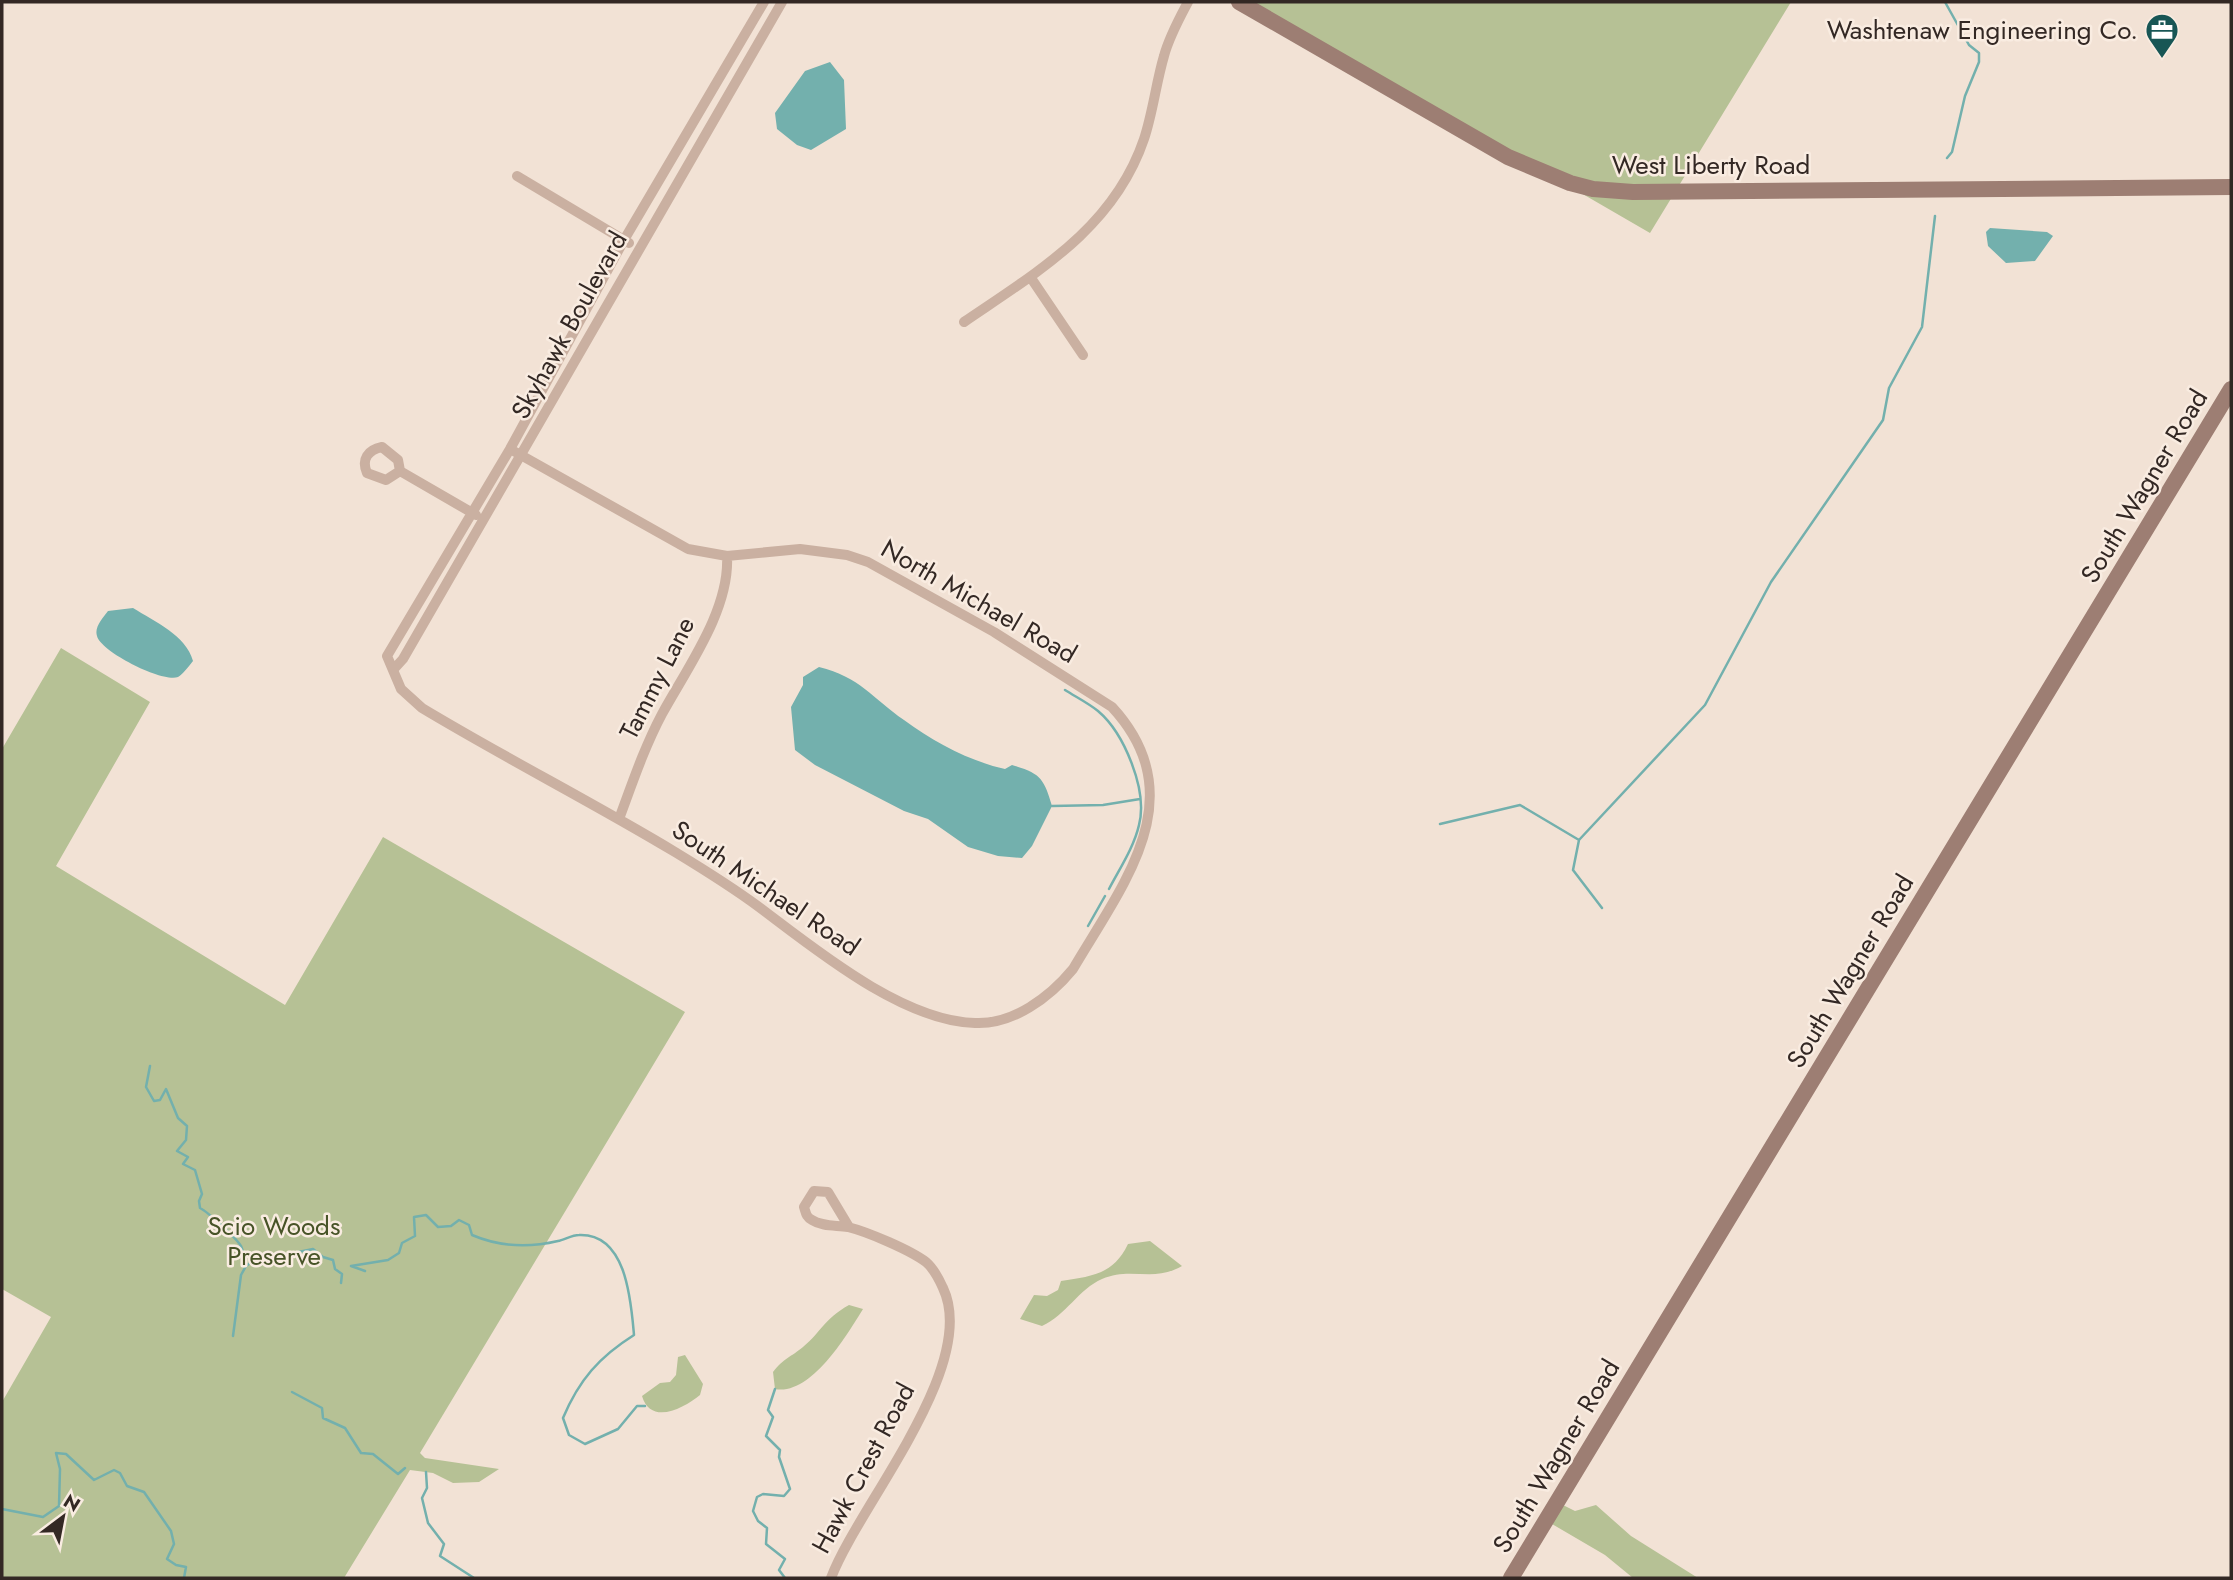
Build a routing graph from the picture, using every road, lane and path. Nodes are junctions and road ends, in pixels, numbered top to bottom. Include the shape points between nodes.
1 (765, 2) edge
2 (782, 2) edge
3 (1188, 2) edge
4 (1239, 2) edge
5 (517, 176) dead end
6 (2231, 187) edge
7 (624, 240) junction
8 (637, 249) junction
9 (1031, 278) junction
10 (964, 322) dead end
11 (1083, 355) dead end
12 (2231, 389) edge
13 (510, 449) junction
14 (522, 456) junction
15 (400, 471) dead end
16 (471, 512) junction
17 (485, 520) junction
18 (727, 556) junction
19 (393, 670) junction
20 (619, 819) junction
21 (1073, 968) joint
22 (849, 1227) dead end
23 (831, 1578) edge
24 (1511, 1578) edge

1 - 7 street, Skyhawk Boulevard
2 - 8 street, Skyhawk Boulevard
3 - 9 street via 1164,55 1144,138 1122,185 1076,243
4 - 6 main road, West Liberty Road via 1507,157 1593,188 1709,192
5 - 7 street
7 - 8 street
7 - 13 street, Skyhawk Boulevard
8 - 14 street, Skyhawk Boulevard
9 - 10 street
9 - 11 street
12 - 24 main road, South Wagner Road
13 - 14 street, North Michael Road
13 - 16 street, Skyhawk Boulevard
14 - 17 street, Skyhawk Boulevard
14 - 18 street, North Michael Road via 671,542
15 - 16 street
16 - 17 street
16 - 19 street, Skyhawk Boulevard via 387,656
17 - 19 street, Skyhawk Boulevard
18 - 20 street, Tammy Lane via 724,587 703,641 655,729
18 - 21 street, North Michael Road via 800,549 868,562 1096,694 1125,722 1149,775 1148,823 1135,861
19 - 20 street, South Michael Road via 410,699 437,717
20 - 21 street, South Michael Road via 719,879 832,962 922,1011 946,1019 976,1024 1006,1019 1054,990
22 - 23 street, Hawk Crest Road via 926,1262 947,1295 951,1318 949,1342 927,1402

